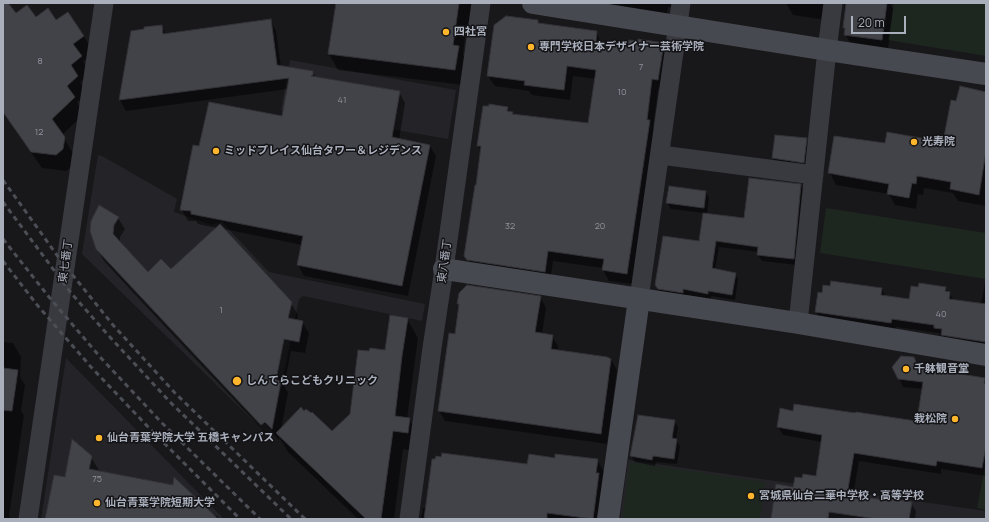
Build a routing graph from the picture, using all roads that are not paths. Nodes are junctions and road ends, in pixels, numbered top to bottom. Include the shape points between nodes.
1 (104, 3) edge
2 (481, 3) edge
3 (533, 3) edge
4 (681, 3) edge
5 (833, 3) edge
6 (678, 25) junction
7 (827, 50) junction
8 (986, 74) edge
9 (661, 155) junction
10 (814, 175) junction
11 (444, 269) junction
12 (640, 299) junction
13 (798, 323) junction
14 (986, 355) edge
15 (28, 519) edge
16 (409, 519) edge
17 (608, 519) edge

1 - 15 street, 東七番丁
2 - 11 street, 東八番丁
3 - 6 street
4 - 6 street
5 - 7 street
6 - 7 street
6 - 9 street
7 - 8 street
7 - 10 street
9 - 10 street
9 - 12 street
10 - 13 street
11 - 12 street
11 - 16 street, 東八番丁
12 - 13 street
12 - 17 street
13 - 14 street

